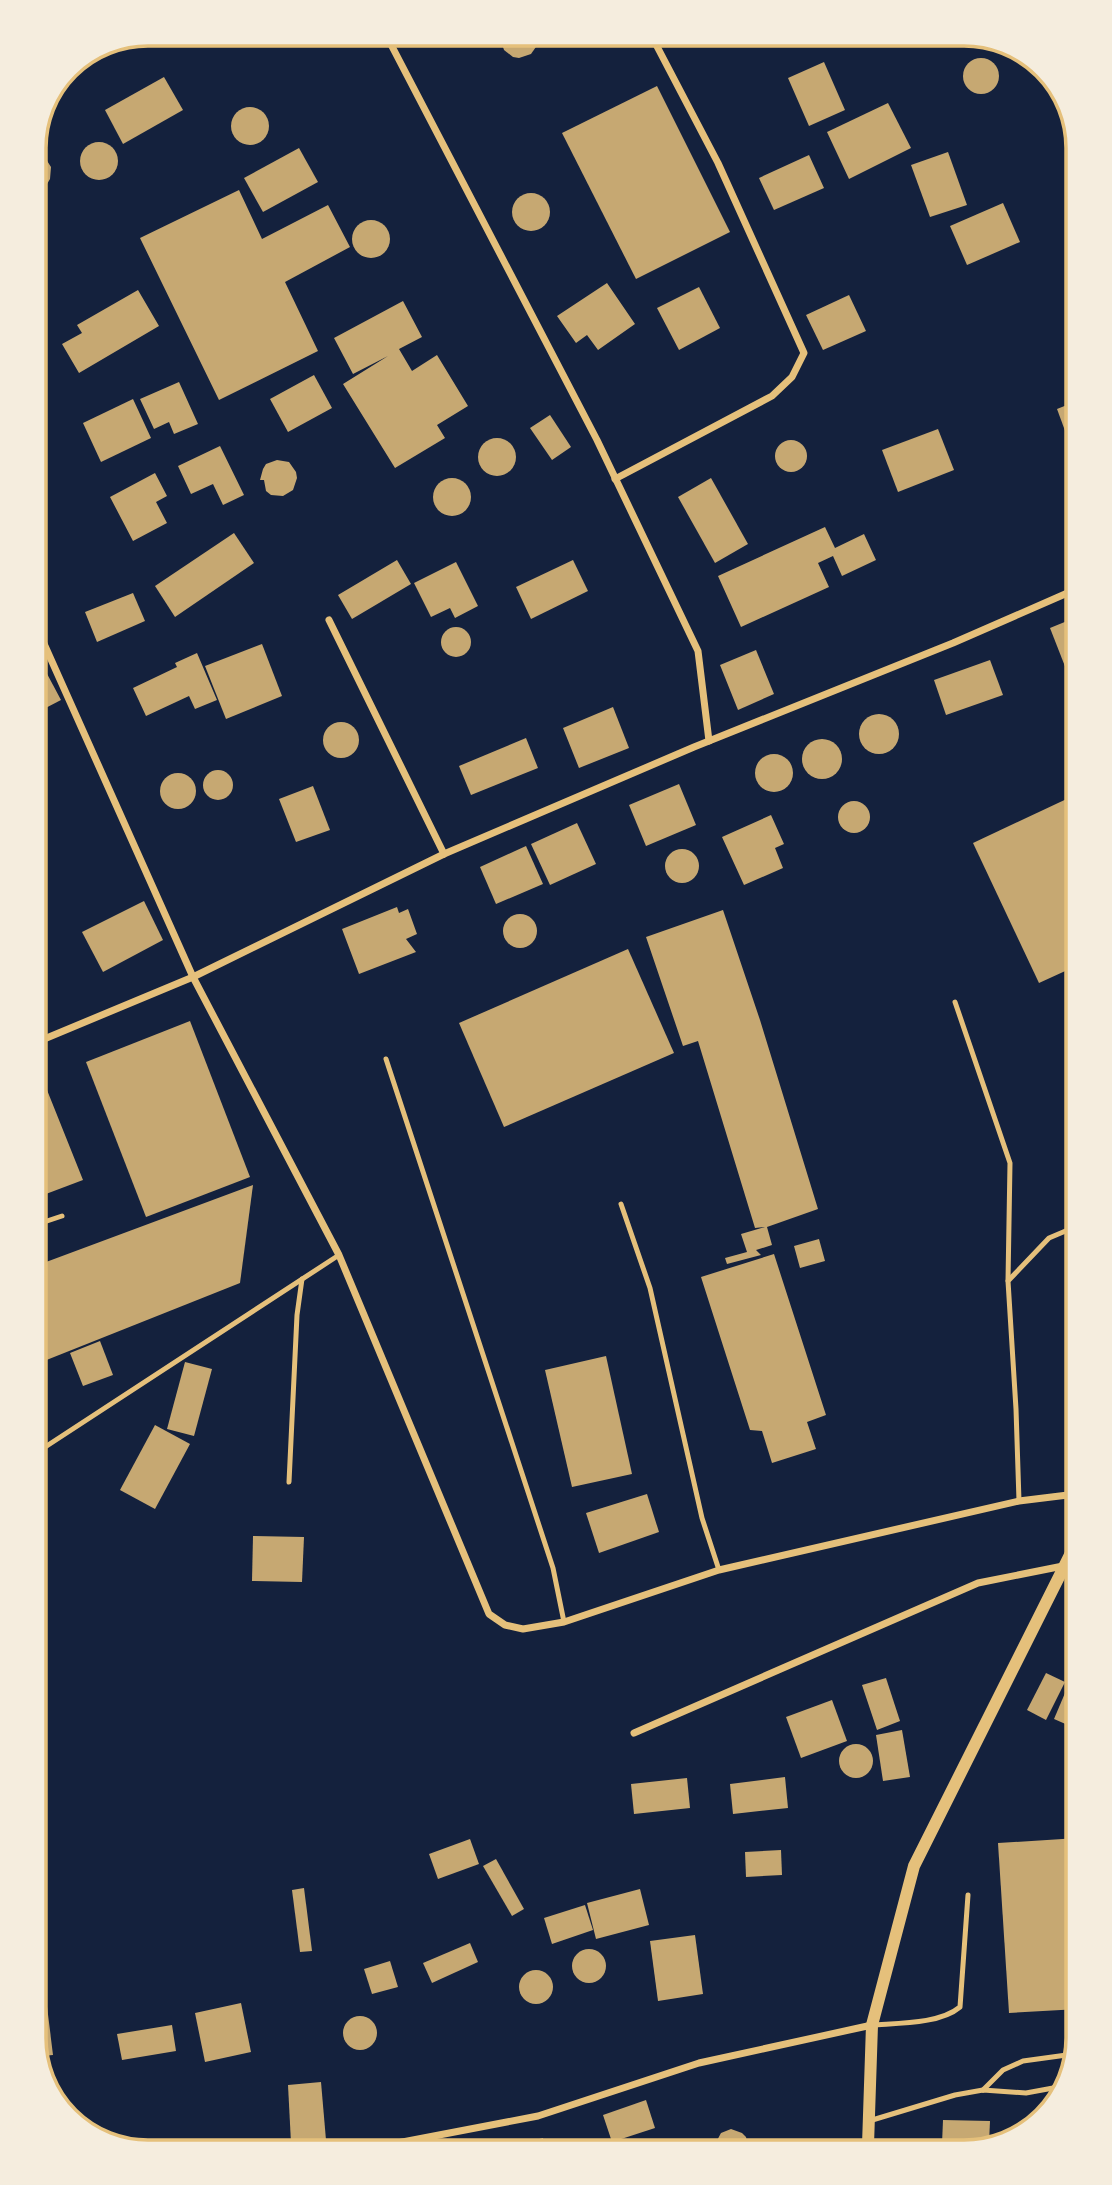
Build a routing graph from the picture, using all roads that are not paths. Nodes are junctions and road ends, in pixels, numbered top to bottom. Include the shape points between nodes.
1 (392, 46) edge
2 (657, 46) edge
3 (615, 479) junction
4 (1066, 594) edge
5 (329, 620) dead end
6 (46, 648) edge
7 (709, 741) junction
8 (444, 854) junction
9 (193, 977) junction
10 (956, 1002) dead end
11 (46, 1038) edge
12 (386, 1059) dead end
13 (621, 1204) dead end
14 (62, 1216) dead end
15 (46, 1221) edge
16 (1066, 1231) edge
17 (339, 1255) junction
18 (302, 1279) junction
19 (1008, 1281) junction
20 (46, 1446) edge
21 (289, 1482) dead end
22 (1066, 1495) edge
23 (1019, 1501) junction
24 (1066, 1562) edge
25 (1064, 1566) junction
26 (719, 1570) junction
27 (564, 1622) junction
28 (634, 1733) dead end
29 (968, 1895) dead end
30 (872, 2025) junction
31 (1065, 2055) edge
32 (1053, 2087) edge
33 (983, 2090) junction
34 (869, 2121) junction
35 (416, 2139) edge
36 (868, 2140) edge

1 - 3 street
2 - 3 street via 718,163 804,353 792,377 772,396
3 - 7 street via 698,651
4 - 7 street
5 - 8 street
6 - 9 street
7 - 8 street
8 - 9 street
9 - 11 street
9 - 17 street
10 - 19 lane via 1010,1163
12 - 27 lane via 553,1568
13 - 26 lane via 650,1288 702,1518
14 - 15 lane
16 - 19 lane via 1049,1238
17 - 18 lane
17 - 27 street via 489,1614 505,1625 523,1629
18 - 20 lane
18 - 21 lane
19 - 23 lane
22 - 23 street
23 - 26 street
24 - 25 street
25 - 28 street via 978,1583
25 - 30 street via 914,1867
26 - 27 street
29 - 30 lane via 960,2007 936,2018
30 - 34 street
30 - 35 street via 699,2063 538,2116
31 - 33 lane via 1023,2061 1003,2070
32 - 33 lane via 1026,2093
33 - 34 lane
34 - 36 street

